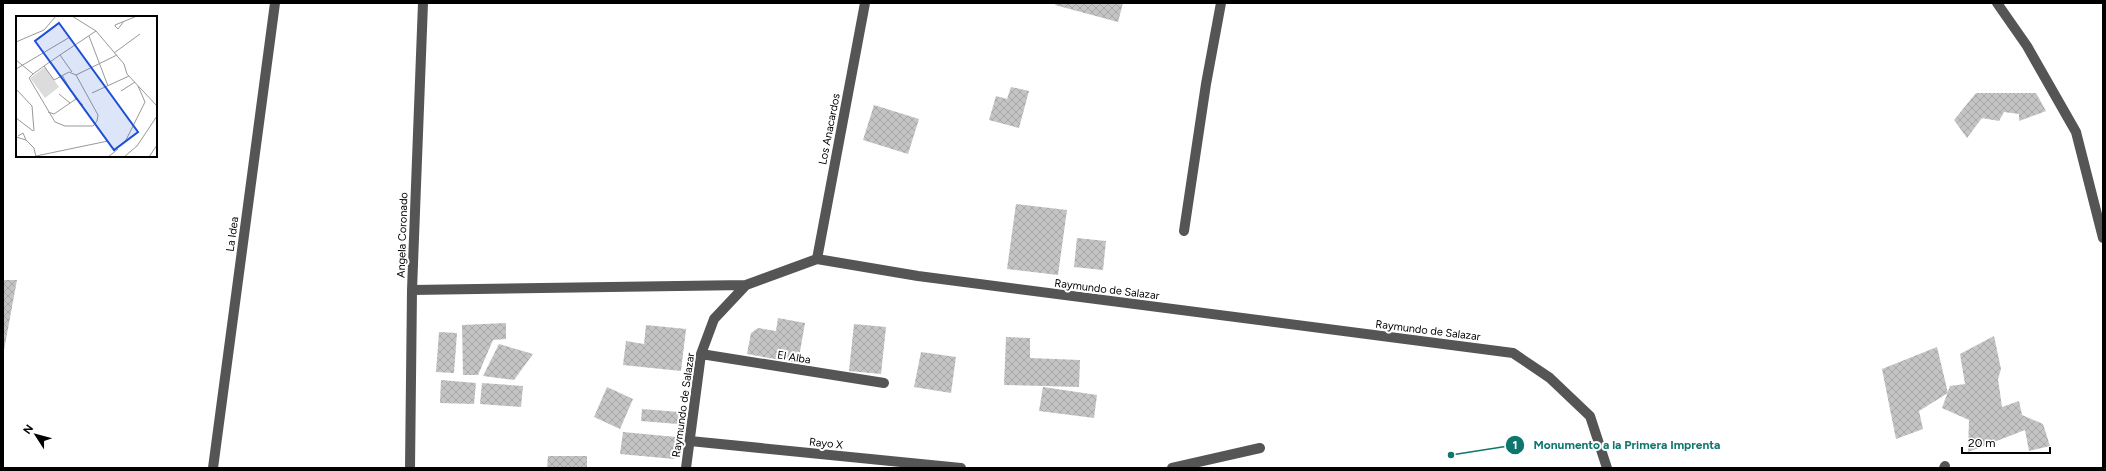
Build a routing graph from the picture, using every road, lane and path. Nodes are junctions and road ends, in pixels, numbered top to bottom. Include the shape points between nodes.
1 (275, 3) edge
2 (423, 3) edge
3 (865, 3) edge
4 (1221, 3) edge
5 (1997, 3) edge
6 (1184, 231) dead end
7 (2103, 238) edge
8 (817, 259) junction
9 (746, 285) junction
10 (412, 290) junction
11 (701, 354) junction
12 (884, 383) dead end
13 (690, 441) junction
14 (1260, 448) dead end
15 (213, 468) edge
16 (410, 468) edge
17 (686, 468) edge
18 (961, 468) edge
19 (1172, 468) edge
20 (1607, 468) edge

1 - 15 street, La Idea
2 - 10 street, Angela Coronado
3 - 8 street, Los Anacardos
4 - 6 street
5 - 7 street via 2027,46 2076,132
8 - 9 street, Raymundo de Salazar
8 - 20 street, Raymundo de Salazar via 918,276 1513,353 1550,378 1590,416
9 - 10 street
9 - 11 street, Raymundo de Salazar via 714,319
10 - 16 street, Angela Coronado
11 - 12 street, El Alba
11 - 13 street, Raymundo de Salazar
13 - 17 street, Raymundo de Salazar
13 - 18 street, Rayo X
14 - 19 street

